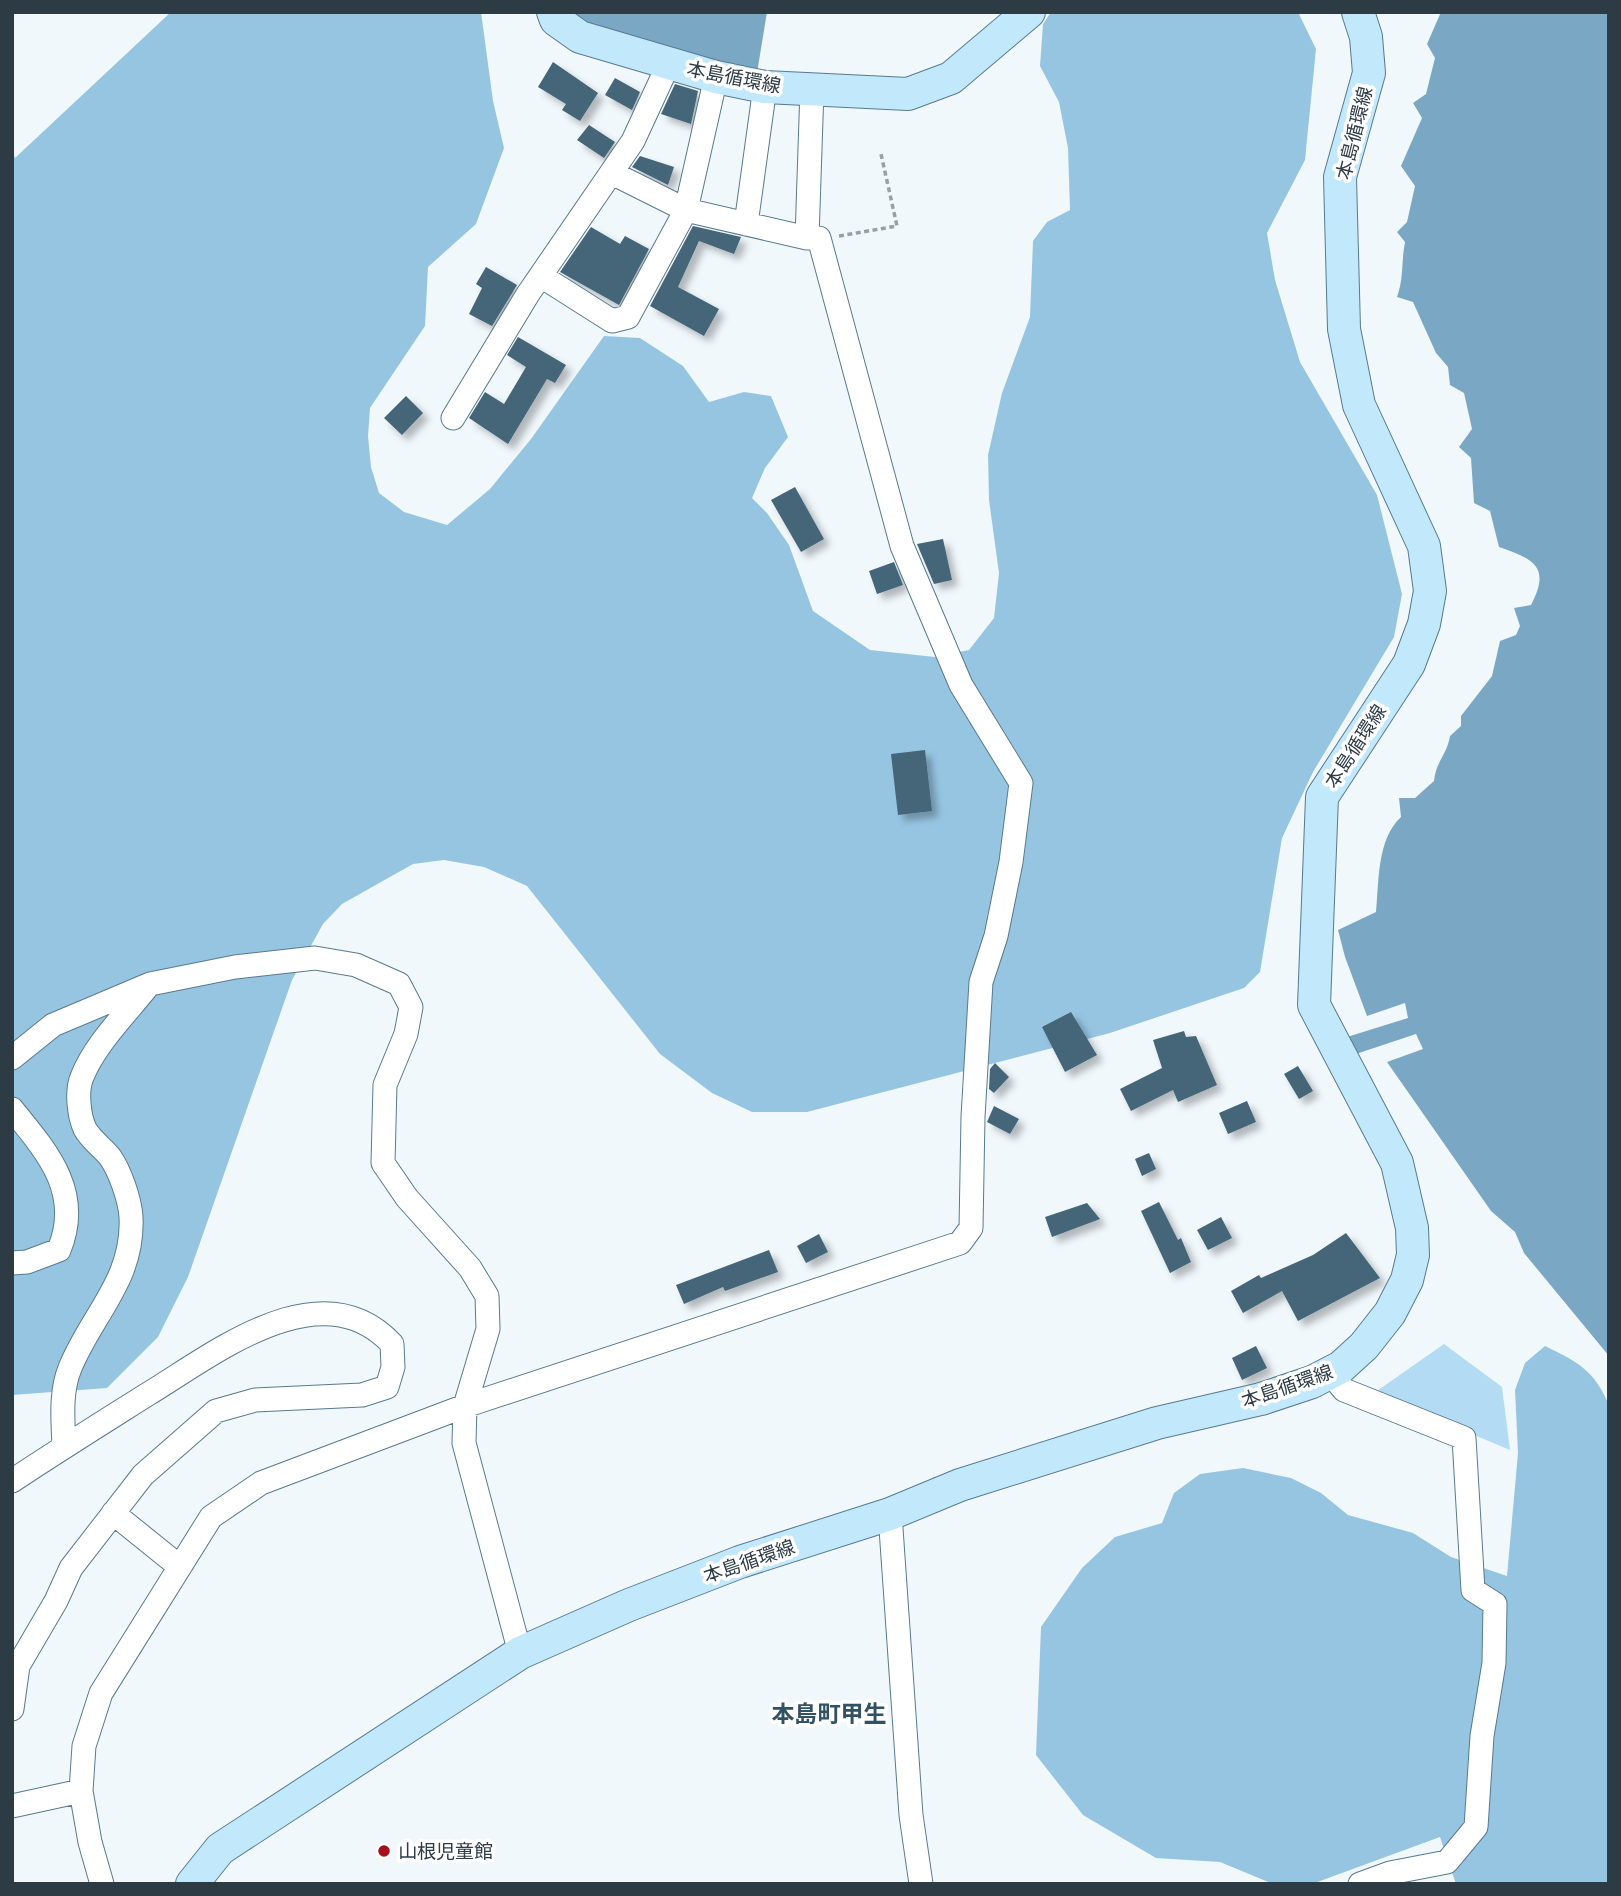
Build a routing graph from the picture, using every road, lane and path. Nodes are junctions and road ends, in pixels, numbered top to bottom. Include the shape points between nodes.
1 (553, 12) edge
2 (1029, 12) edge
3 (1358, 12) edge
4 (669, 63) junction
5 (716, 77) junction
6 (765, 87) junction
7 (812, 89) junction
8 (881, 154) dead end
9 (612, 173) junction
10 (686, 210) junction
11 (746, 224) junction
12 (813, 238) junction
13 (541, 276) junction
14 (453, 418) dead end
15 (150, 984) junction
16 (12, 1058) edge
17 (12, 1109) edge
18 (12, 1263) edge
19 (1330, 1373) junction
20 (465, 1406) junction
21 (64, 1447) junction
22 (12, 1480) edge
23 (113, 1513) junction
24 (890, 1514) junction
25 (180, 1567) junction
26 (520, 1653) junction
27 (12, 1709) edge
28 (81, 1791) junction
29 (12, 1806) edge
30 (102, 1884) edge
31 (192, 1884) edge
32 (921, 1884) edge
33 (1360, 1884) edge

1 - 4 main road, 本島循環線 via 556,20 580,37
2 - 7 main road, 本島循環線 via 951,78 908,94
3 - 19 main road, 本島循環線 via 1369,73 1340,177 1344,329 1359,405 1424,546 1430,591 1409,664 1322,797 1314,1006 1398,1163 1413,1255 1390,1313 1364,1346
4 - 5 main road, 本島循環線
4 - 9 street via 633,141
5 - 6 main road, 本島循環線
5 - 10 street
6 - 7 main road, 本島循環線
6 - 11 street
7 - 12 street
8 - 12 path via 897,226
9 - 10 street
9 - 13 street
10 - 11 street
10 - 13 street via 628,317 612,321
11 - 12 street
12 - 20 street via 902,546 961,685 1021,783 1012,862 981,982 971,1228 960,1243
13 - 14 street
15 - 16 street via 53,1025
15 - 20 street via 235,967 315,958 356,965 399,984 411,1007 406,1034 385,1085 383,1163 407,1198 470,1268 487,1296 488,1329
15 - 21 street via 81,1078 79,1103 86,1130 112,1159 131,1214 130,1244 127,1264 69,1369 63,1399
17 - 18 street via 51,1156 65,1190 66,1232 58,1250
19 - 24 main road, 本島循環線 via 1261,1399 1157,1423 960,1485
19 - 33 street via 1343,1390 1464,1438 1473,1590 1495,1604 1494,1663 1482,1736 1476,1827 1447,1861
20 - 25 street via 261,1483 212,1517
20 - 26 street via 464,1443 472,1483
21 - 22 street
21 - 23 street via 255,1328 303,1315 340,1315 375,1326 392,1344 393,1367 387,1387 362,1395 255,1400 216,1411 143,1475
23 - 25 street
23 - 27 street via 71,1568 18,1666
24 - 26 main road, 本島循環線 via 740,1562
24 - 32 street via 911,1815
25 - 28 street via 101,1693 84,1746
26 - 31 main road, 本島循環線 via 220,1849
28 - 29 street
28 - 30 street

